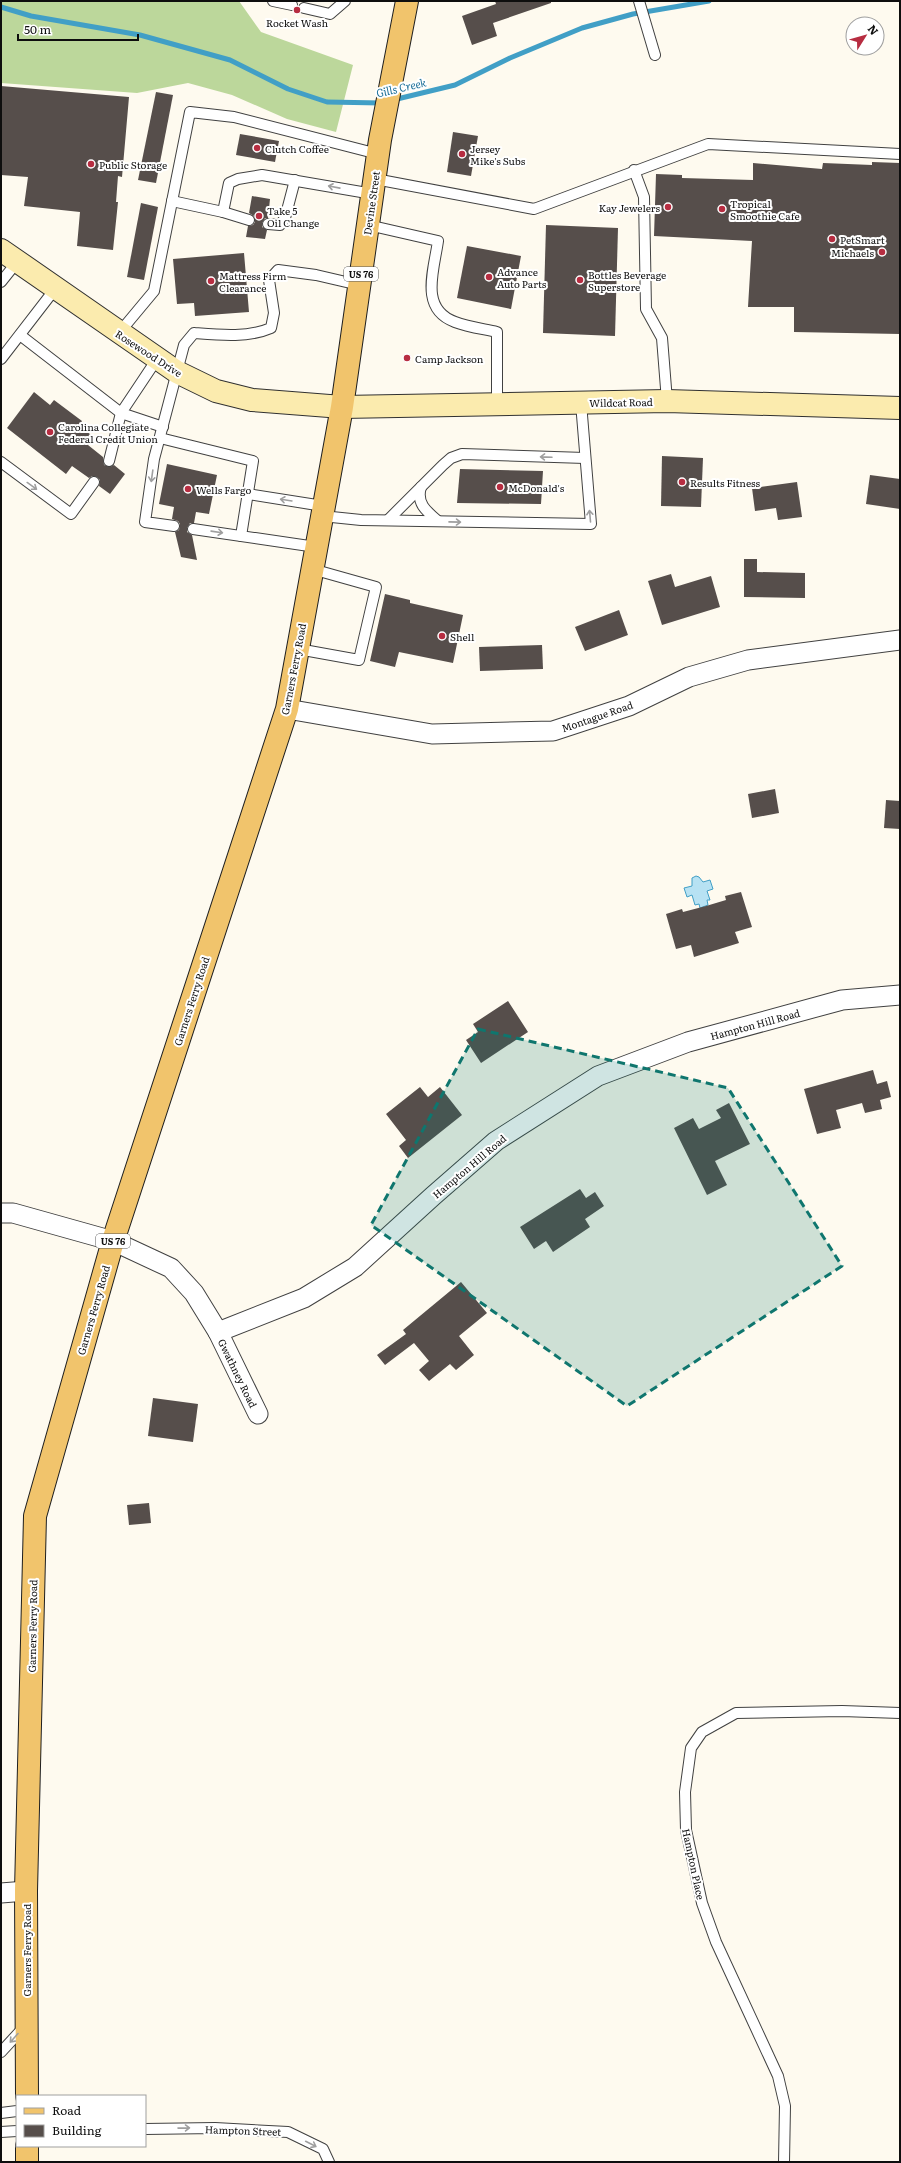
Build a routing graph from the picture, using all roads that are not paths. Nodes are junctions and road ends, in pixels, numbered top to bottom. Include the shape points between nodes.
1 (273, 1) edge
2 (345, 1) edge
3 (407, 1) edge
4 (639, 1) edge
5 (292, 5) dead end
6 (304, 8) dead end
7 (655, 55) dead end
8 (379, 147) junction
9 (900, 154) edge
10 (634, 170) junction
11 (295, 180) junction
12 (374, 187) junction
13 (172, 201) junction
14 (223, 212) junction
15 (249, 220) dead end
16 (268, 224) dead end
17 (368, 225) junction
18 (9, 256) edge
19 (1, 282) edge
20 (359, 285) junction
21 (55, 289) junction
22 (119, 333) junction
23 (20, 335) junction
24 (1, 359) edge
25 (157, 359) junction
26 (177, 372) junction
27 (667, 401) junction
28 (581, 403) junction
29 (497, 404) junction
30 (342, 407) junction
31 (900, 408) edge
32 (121, 413) junction
33 (163, 427) junction
34 (160, 438) junction
35 (585, 458) junction
36 (109, 461) dead end
37 (1, 462) edge
38 (94, 482) dead end
39 (422, 487) junction
40 (248, 494) junction
41 (323, 511) junction
42 (388, 520) junction
43 (438, 521) junction
44 (174, 526) dead end
45 (193, 529) dead end
46 (242, 536) junction
47 (316, 547) junction
48 (312, 569) junction
49 (900, 640) edge
50 (298, 649) junction
51 (287, 709) junction
52 (900, 996) edge
53 (1, 1213) edge
54 (113, 1241) junction
55 (218, 1332) junction
56 (258, 1414) dead end
57 (900, 1714) edge
58 (26, 1891) junction
59 (1, 1893) edge
60 (26, 2024) junction
61 (1, 2052) edge
62 (27, 2095) edge
63 (16, 2111) edge
64 (1, 2113) edge
65 (146, 2129) edge
66 (16, 2131) edge
67 (1, 2132) edge
68 (27, 2147) edge
69 (27, 2162) edge
70 (329, 2162) edge
71 (784, 2162) edge

1 - 5 lane
2 - 6 lane via 330,14
3 - 8 main road, Devine Street / US 76
4 - 7 lane
8 - 12 main road, Devine Street / US 76
8 - 13 lane via 234,117 190,112
9 - 10 lane via 708,144
10 - 12 lane via 534,209
10 - 27 lane via 644,197 646,309 662,338
12 -> 11 lane
11 - 14 lane via 262,175 238,179 229,183
11 - 16 lane via 285,218 280,225
12 - 17 main road, Devine Street / US 76
13 - 14 lane
13 - 22 lane via 154,291
14 - 15 lane
17 - 20 main road, Devine Street / US 76
17 - 29 lane via 438,241 432,286 433,304 443,316 456,322 497,332
18 - 19 lane
18 - 21 main road, Rosewood Drive
20 - 26 lane via 316,275 278,270 269,280 274,313 271,328 260,333 194,333 184,345
20 - 30 main road, Devine Street / US 76
21 - 22 main road, Rosewood Drive
21 - 23 lane
22 - 25 main road, Rosewood Drive
23 - 24 lane
23 - 32 lane
25 - 26 main road, Rosewood Drive
25 - 32 lane
26 - 30 main road, Rosewood Drive via 216,391 252,400
26 - 33 lane
27 - 28 main road, Wildcat Road
27 - 31 main road, Wildcat Road
28 - 29 main road, Wildcat Road
28 - 35 lane
29 - 30 main road, Wildcat Road
30 - 41 main road, Garners Ferry Road / US 76
32 - 33 lane
32 - 36 lane
33 - 34 lane
34 - 40 lane via 253,461
34 -> 44 lane via 154,459 145,522
35 -> 39 lane via 462,454 451,458
43 -> 35 lane via 591,524
37 -> 38 lane via 70,514
39 - 42 lane
39 - 43 lane via 419,495 421,503
41 -> 40 lane
40 - 46 lane
41 - 42 lane
41 - 47 main road, Garners Ferry Road / US 76
42 - 43 lane
45 -> 46 lane
46 - 47 lane
47 - 48 main road, Garners Ferry Road / US 76
48 - 50 main road, Garners Ferry Road / US 76
48 - 50 lane via 376,587 359,660
49 - 51 street, Montague Road via 748,660 689,676 629,706 553,731 432,734
50 - 51 main road, Garners Ferry Road / US 76
51 - 54 main road, Garners Ferry Road / US 76
52 - 55 street, Hampton Hill Road via 842,1000 688,1042 598,1076 496,1141 355,1268 304,1298
53 - 54 street via 12,1213
54 - 55 street via 170,1268 194,1293
54 - 58 main road, Garners Ferry Road / US 76 via 35,1516
55 - 56 street, Gwathney Road
57 - 71 lane, Hampton Place via 842,1711 736,1713 702,1732 691,1748 685,1792 686,1830 699,1889 716,1942 778,2076 785,2106
58 - 59 street
58 - 60 main road, Garners Ferry Road / US 76
60 -> 61 lane
60 - 62 main road, Garners Ferry Road / US 76
63 - 64 lane
65 -> 70 lane, Hampton Street via 215,2128 288,2132 323,2149
66 - 67 lane
68 - 69 main road

